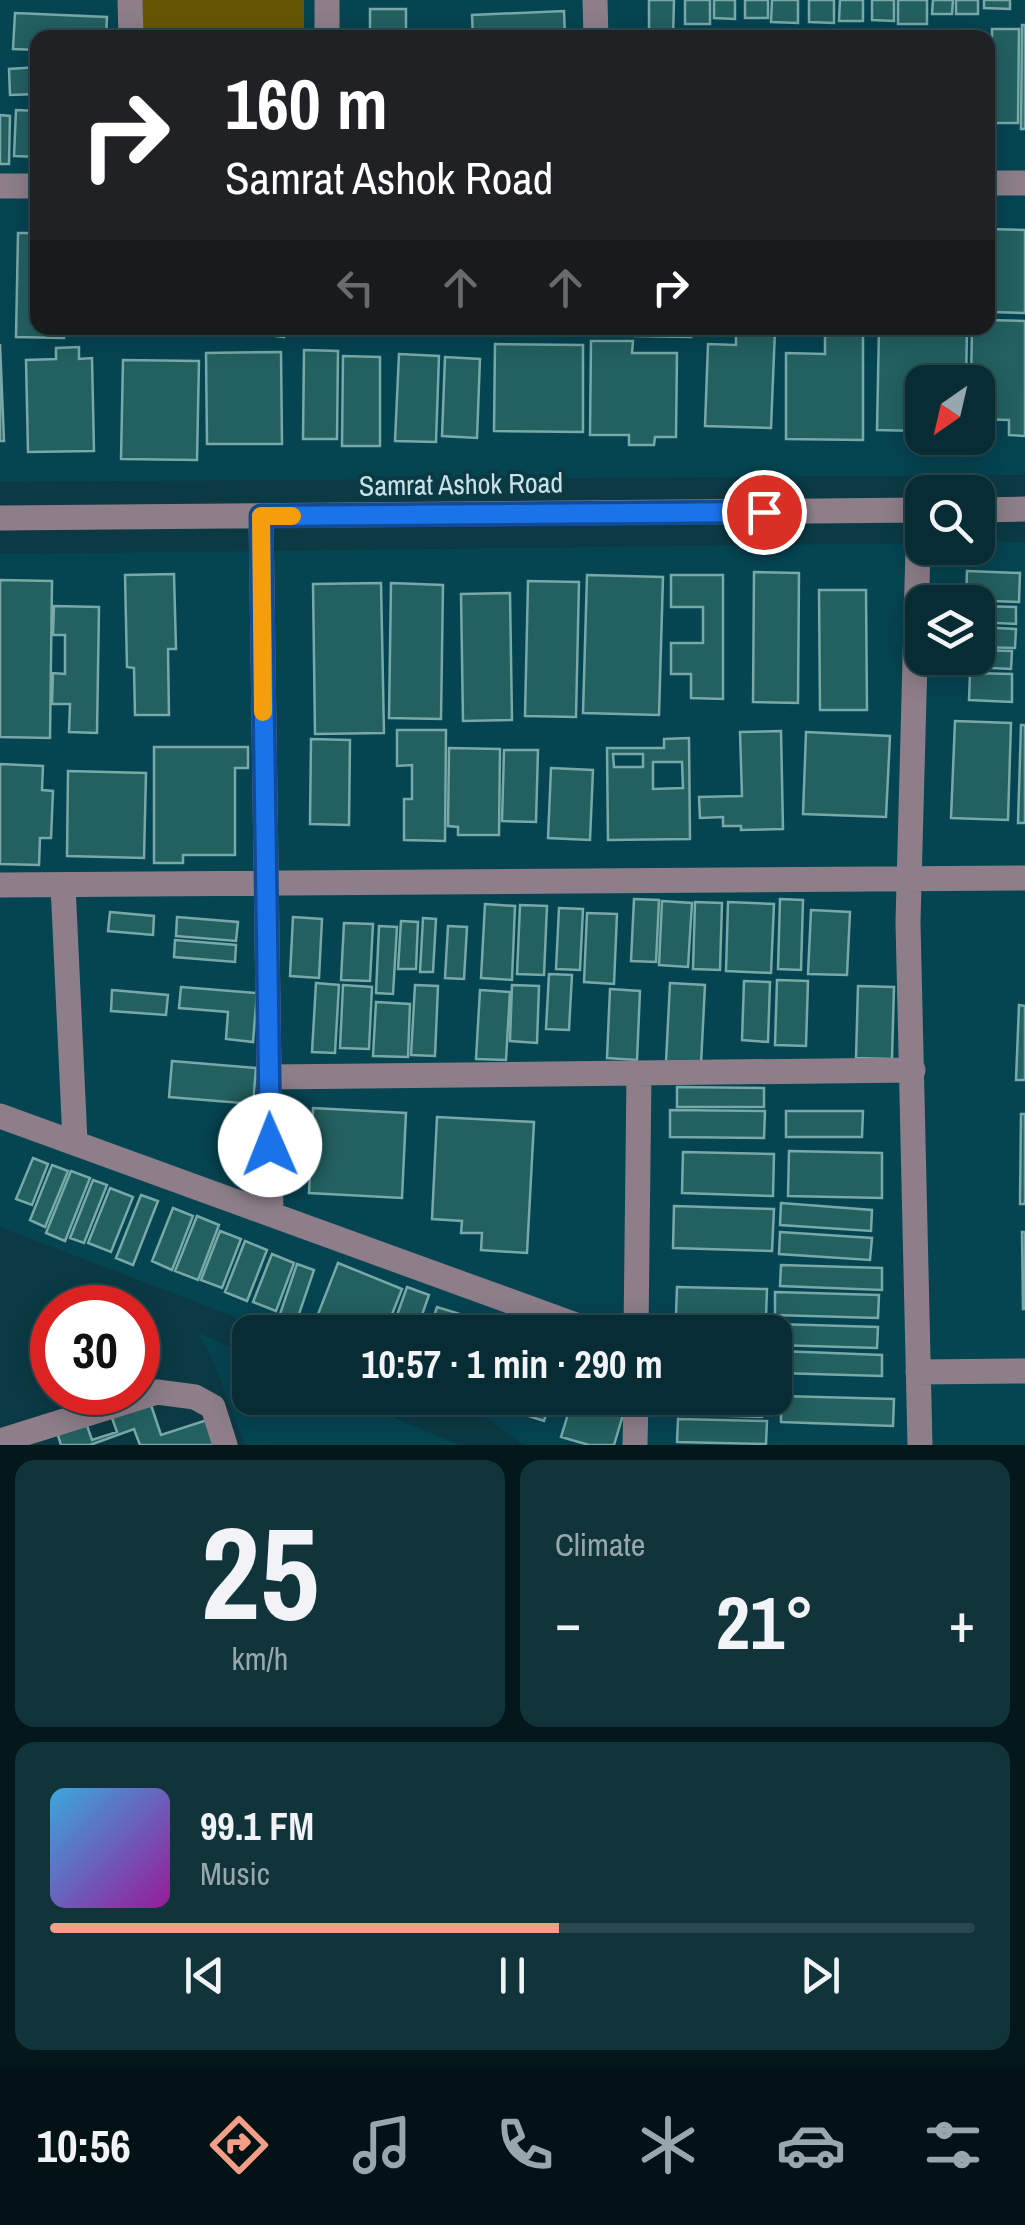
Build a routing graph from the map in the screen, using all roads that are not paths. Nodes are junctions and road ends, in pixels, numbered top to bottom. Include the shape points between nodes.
1 (130, 0) edge
2 (327, 0) edge
3 (595, 0) edge
4 (130, 30) edge
5 (327, 30) edge
6 (596, 30) edge
7 (995, 183) edge
8 (1025, 183) edge
9 (0, 186) edge
10 (30, 186) edge
11 (1025, 509) edge
12 (905, 510) edge
13 (995, 510) edge
14 (261, 516) junction
15 (0, 518) edge
16 (919, 565) edge
17 (909, 878) junction
18 (1025, 878) edge
19 (265, 884) junction
20 (63, 885) junction
21 (0, 886) edge
22 (913, 1070) junction
23 (638, 1073) junction
24 (270, 1077) junction
25 (0, 1116) edge
26 (75, 1141) junction
27 (271, 1213) junction
28 (549, 1315) edge
29 (636, 1315) edge
30 (918, 1372) junction
31 (1025, 1372) edge
32 (636, 1415) edge
33 (0, 1441) edge
34 (225, 1445) edge
35 (635, 1445) edge
36 (920, 1445) edge

1 - 4 street
2 - 5 street
3 - 6 street
7 - 8 street
9 - 10 street
11 - 13 street
12 - 14 street, Samrat Ashok Road
14 - 15 street, Samrat Ashok Road
14 - 19 street
16 - 17 street
17 - 18 street
17 - 19 street
17 - 22 street
19 - 20 street
19 - 24 street
20 - 21 street
20 - 26 street
22 - 23 street
22 - 30 street
23 - 24 street
23 - 29 street
24 - 27 street
25 - 26 street
26 - 27 street
27 - 28 street
30 - 31 street
30 - 36 street
32 - 35 street
33 - 34 street via 157,1392 194,1397 213,1408

